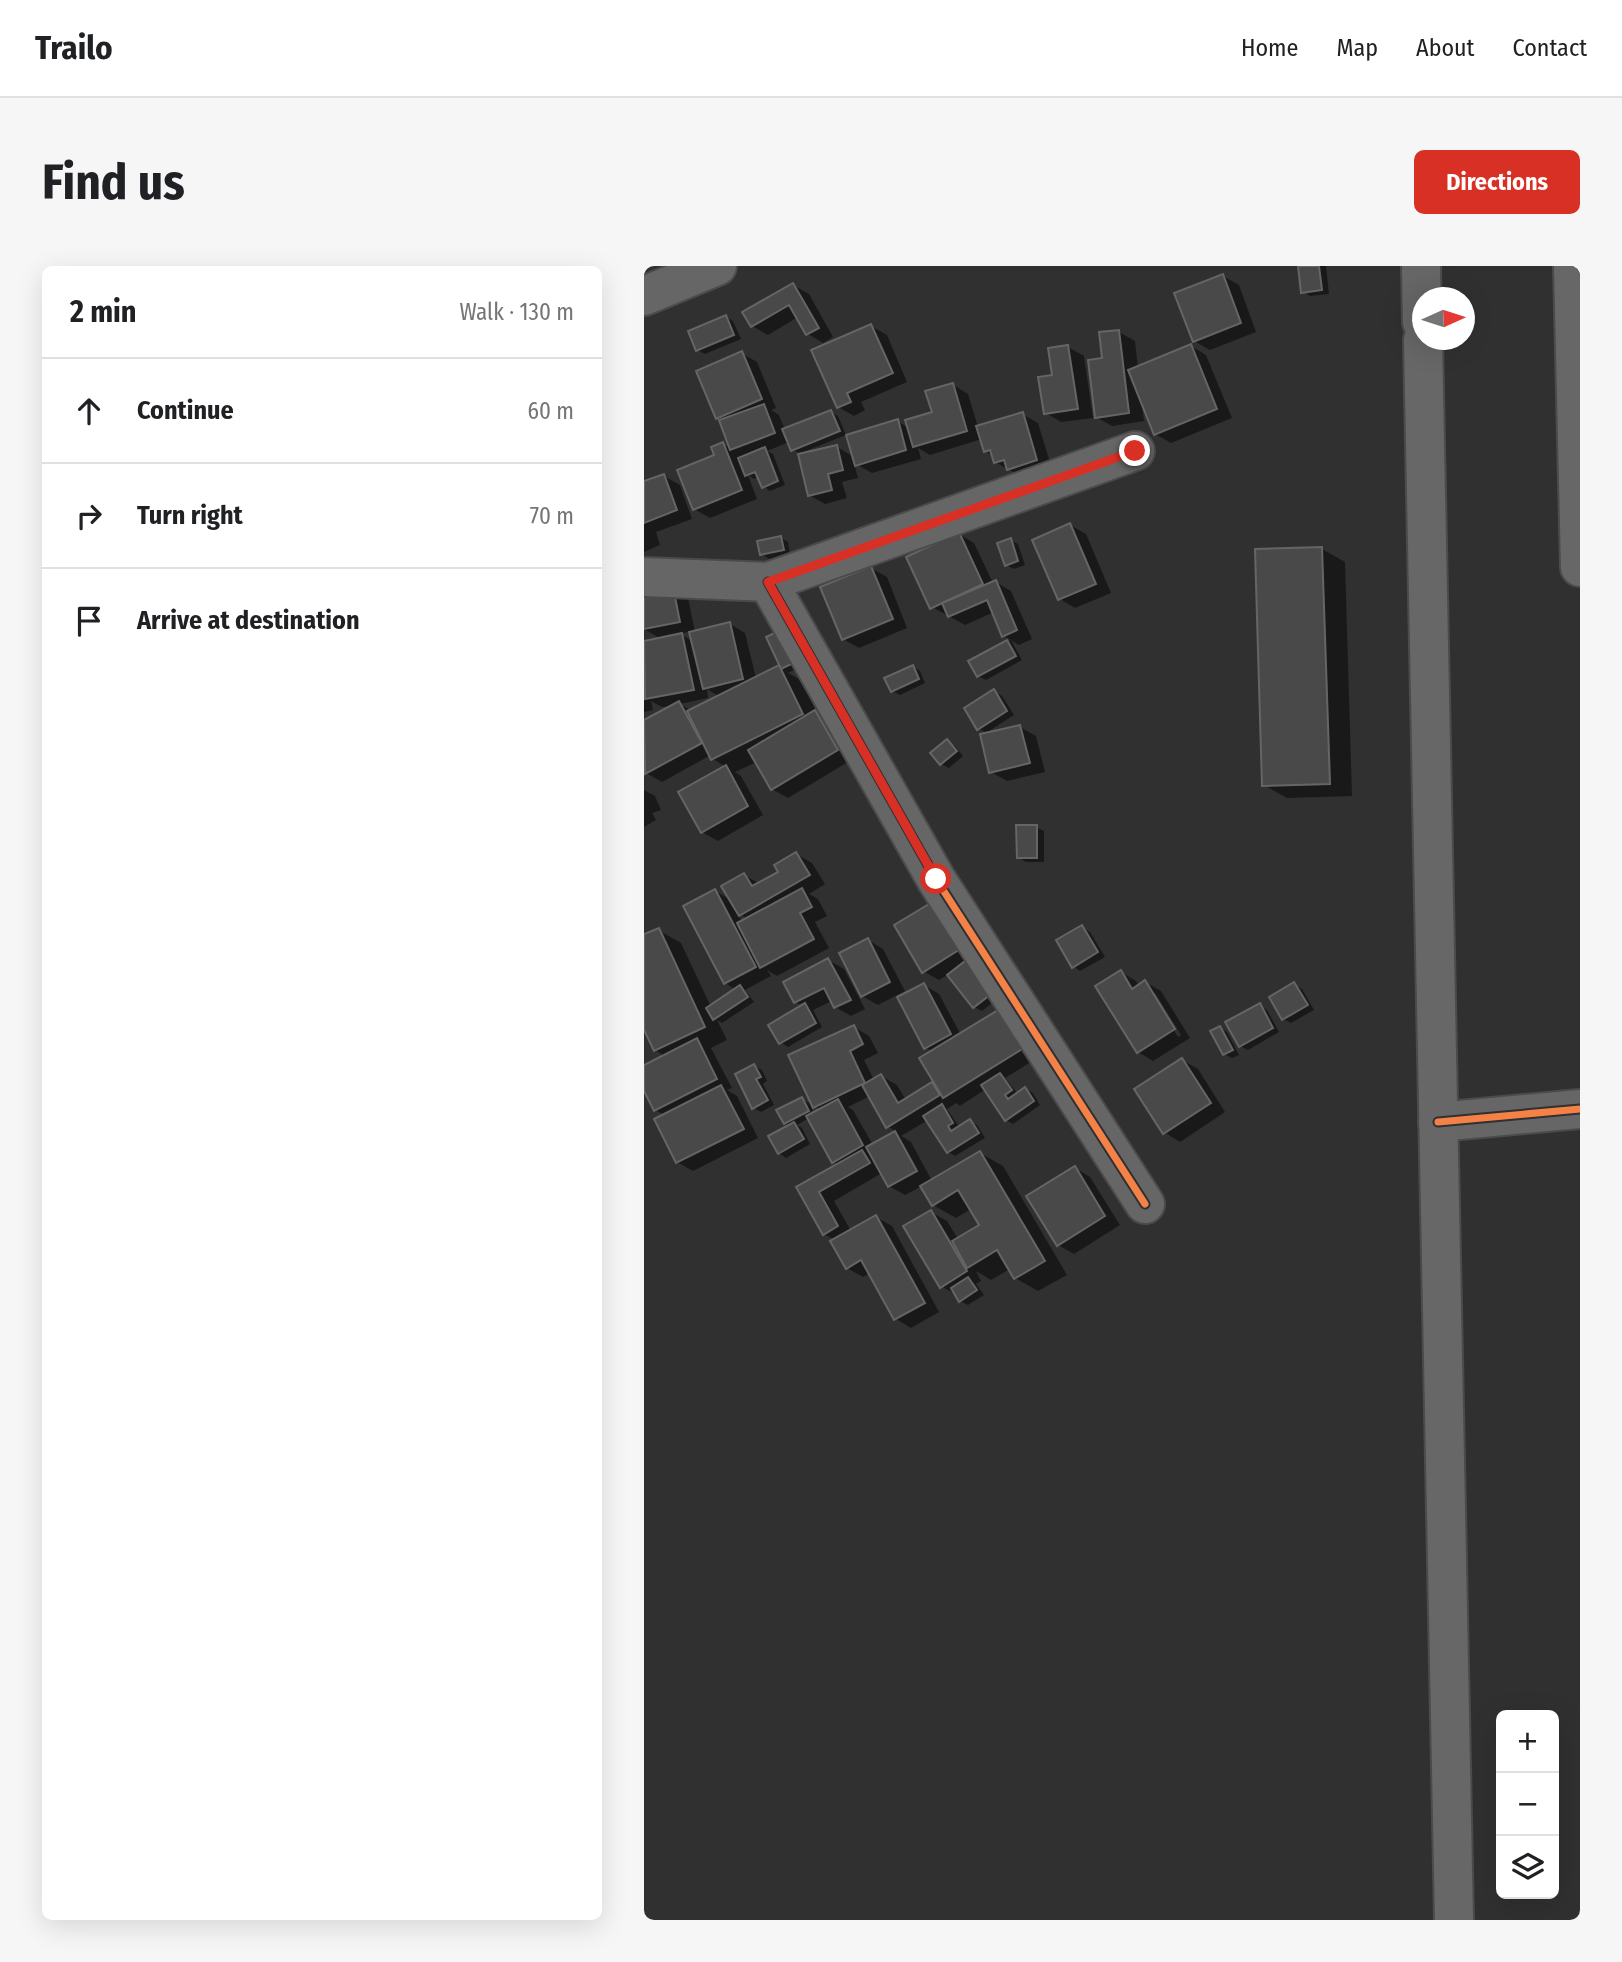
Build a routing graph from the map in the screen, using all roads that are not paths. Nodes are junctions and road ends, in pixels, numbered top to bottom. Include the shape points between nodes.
1 (717, 266) edge
2 (1421, 266) edge
3 (1573, 266) edge
4 (1422, 287) edge
5 (644, 296) edge
6 (1423, 350) edge
7 (1135, 451) dead end
8 (1580, 567) edge
9 (644, 577) edge
10 (768, 582) junction
11 (1580, 1109) edge
12 (1438, 1122) junction
13 (1145, 1204) dead end
14 (1454, 1920) edge

1 - 5 street
2 - 4 main road
3 - 8 main road
6 - 12 main road
7 - 10 street
9 - 10 street
10 - 13 street via 936,879
11 - 12 street
12 - 14 main road

